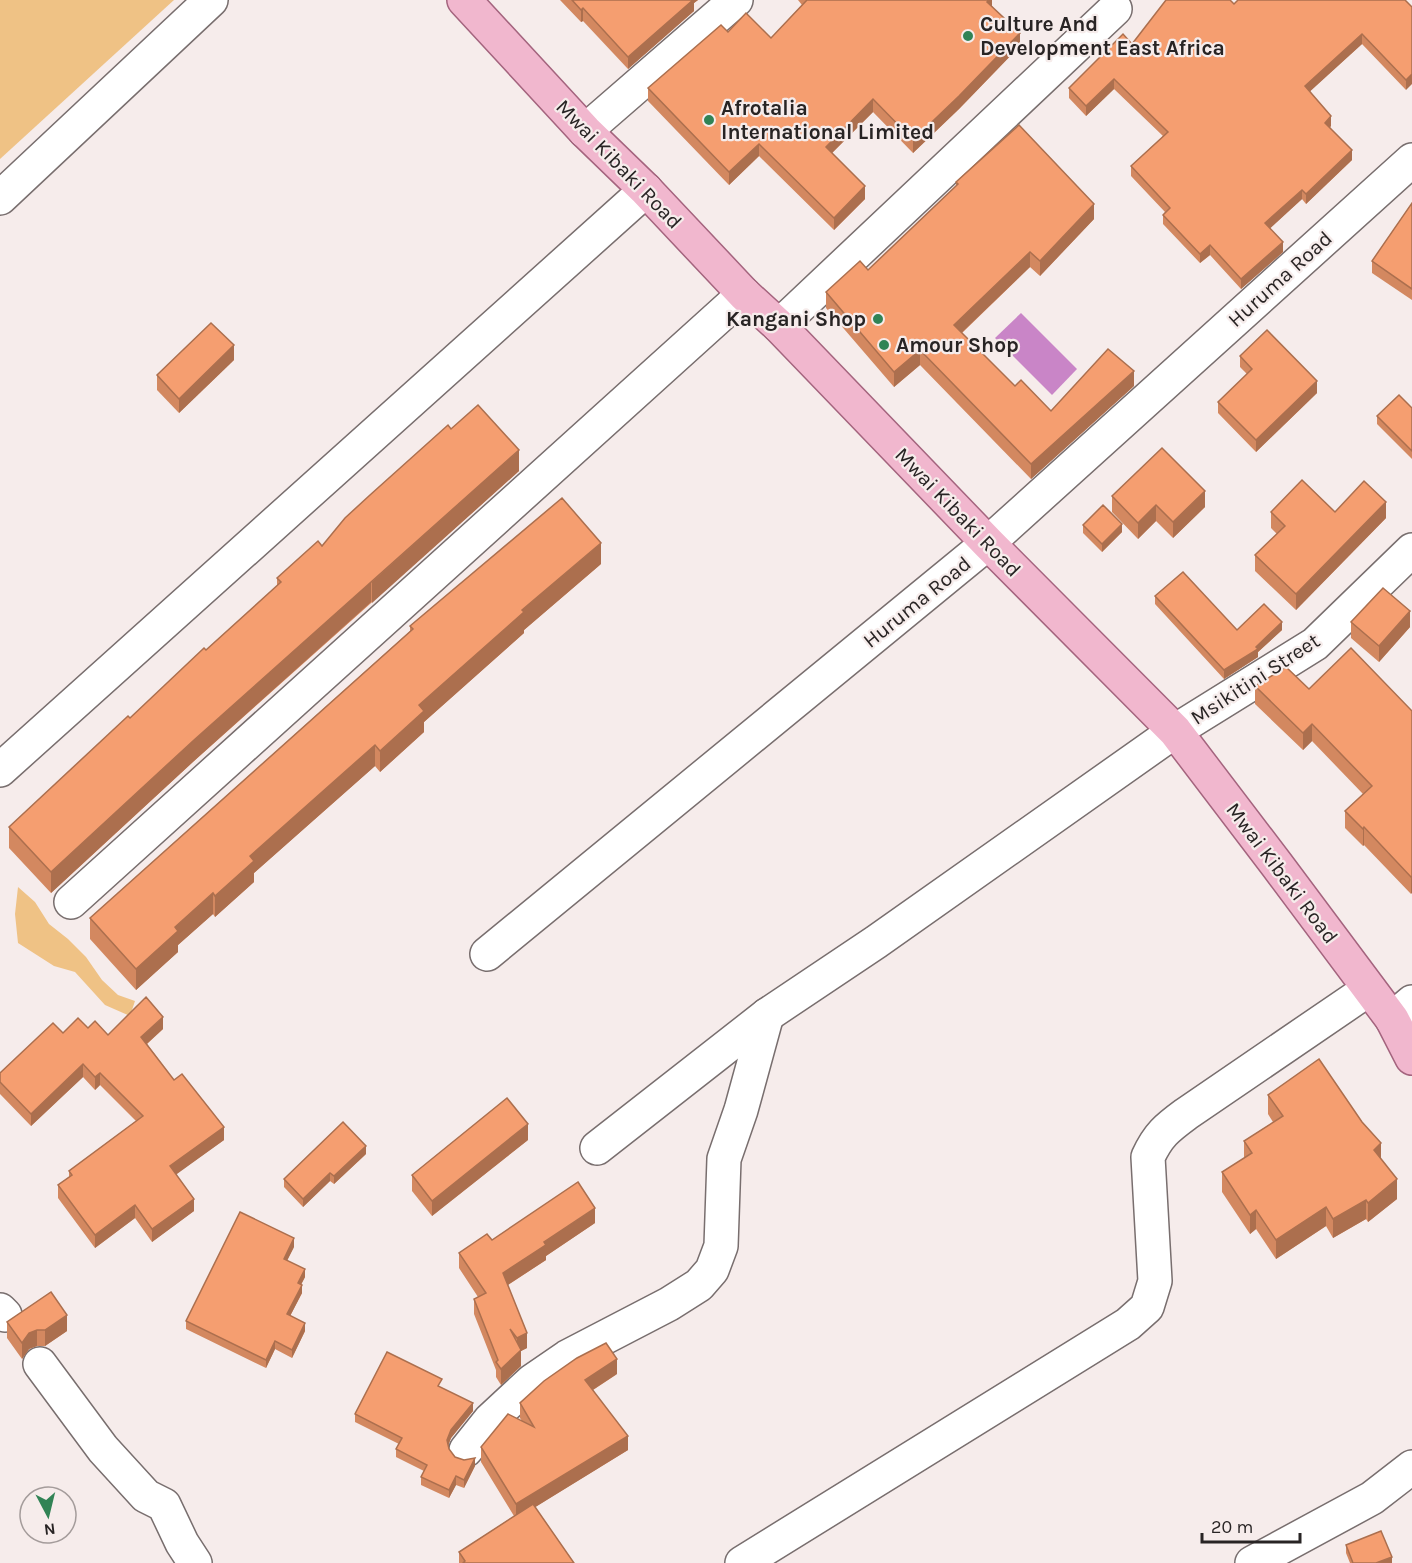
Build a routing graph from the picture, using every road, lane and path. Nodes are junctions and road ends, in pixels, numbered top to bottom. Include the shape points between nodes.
1 (211, 0) edge
2 (464, 0) edge
3 (736, 0) edge
4 (1115, 9) dead end
5 (585, 131) junction
6 (1412, 160) edge
7 (646, 190) junction
8 (0, 198) edge
9 (744, 294) junction
10 (779, 326) junction
11 (988, 543) junction
12 (1412, 550) edge
13 (1175, 731) junction
14 (0, 770) edge
15 (71, 903) dead end
16 (487, 954) dead end
17 (1369, 989) junction
18 (1402, 1010) edge
19 (767, 1015) junction
20 (1412, 1058) edge
21 (597, 1148) dead end
22 (39, 1364) dead end
23 (466, 1450) dead end
24 (1412, 1467) edge
25 (195, 1563) edge
26 (742, 1563) edge
27 (1252, 1563) edge

1 - 8 street
2 - 5 main road, Mwai Kibaki Road
3 - 5 street
4 - 10 street
5 - 7 main road, Mwai Kibaki Road
6 - 11 street, Huruma Road
7 - 9 main road, Mwai Kibaki Road
7 - 14 street
9 - 10 main road, Mwai Kibaki Road
9 - 15 street
10 - 11 main road, Mwai Kibaki Road
11 - 13 main road, Mwai Kibaki Road
11 - 16 street, Huruma Road
12 - 13 street, Msikitini Street via 1315,644
13 - 17 main road, Mwai Kibaki Road
13 - 19 street, Msikitini Street
17 - 18 main road, Mwai Kibaki Road
17 - 26 street via 1186,1114 1155,1143 1148,1158 1155,1281 1147,1307 1128,1324
18 - 20 main road, Mwai Kibaki Road
19 - 21 street, Msikitini Street
19 - 23 street via 724,1159 721,1246 712,1270 699,1285 669,1304 567,1357 532,1381 490,1420
22 - 25 street via 103,1449 146,1496 164,1504
24 - 27 street via 1372,1498

